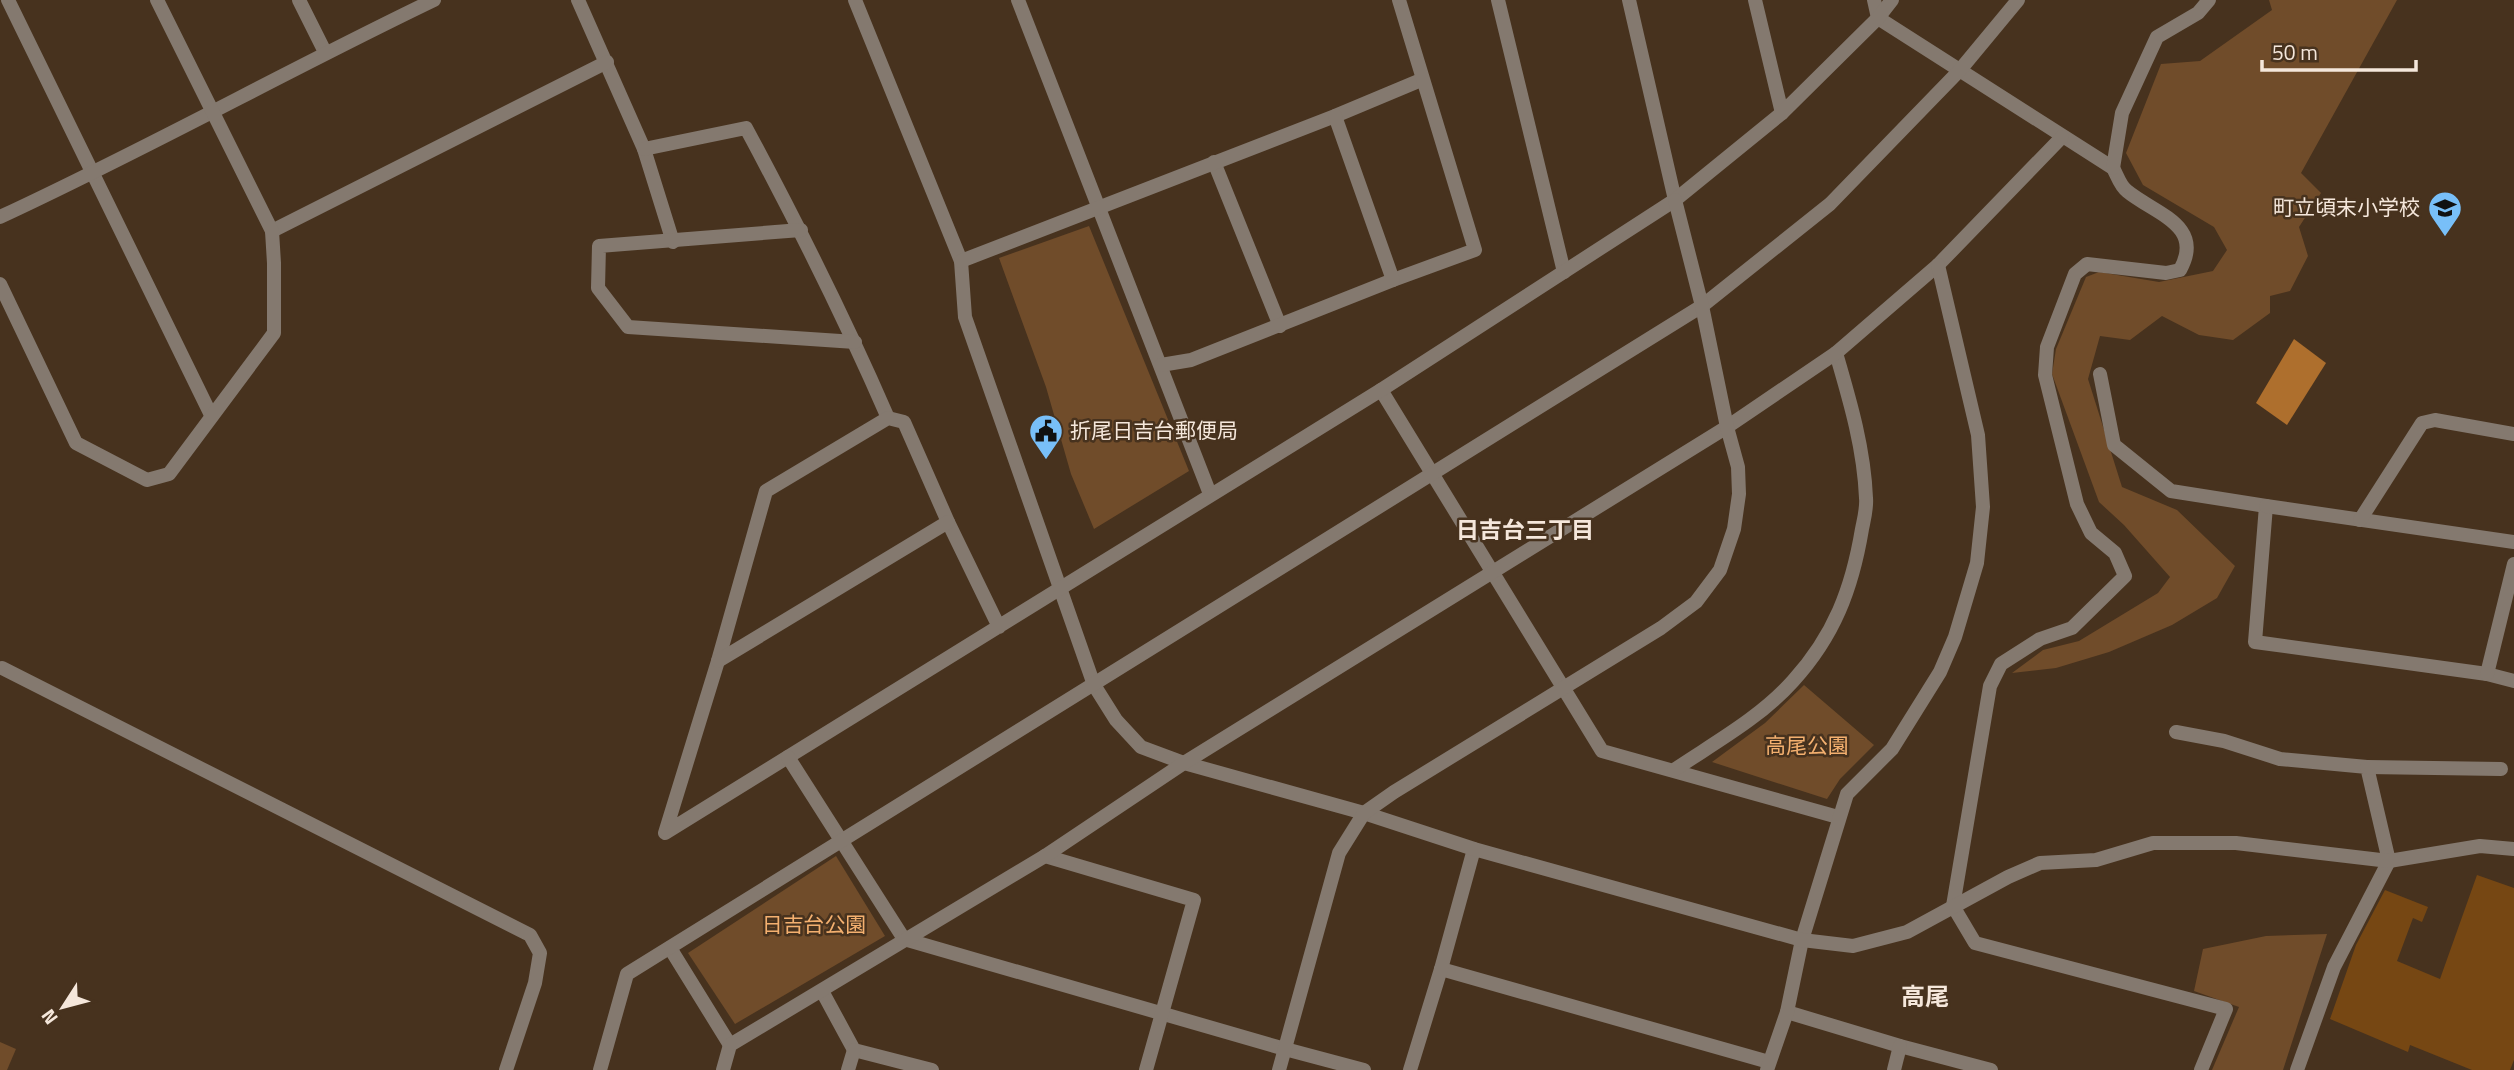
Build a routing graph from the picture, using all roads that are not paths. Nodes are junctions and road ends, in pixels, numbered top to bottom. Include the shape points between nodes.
1 (8, 0) edge
2 (157, 0) edge
3 (299, 0) edge
4 (434, 0) edge
5 (578, 0) edge
6 (855, 0) edge
7 (1018, 0) edge
8 (1399, 0) edge
9 (1498, 0) edge
10 (1629, 0) edge
11 (1755, 0) edge
12 (1874, 0) edge
13 (1892, 0) edge
14 (2018, 0) edge
15 (2209, 0) edge
16 (1878, 18) junction
17 (325, 52) junction
18 (607, 62) junction
19 (1960, 70) junction
20 (1421, 80) junction
21 (213, 111) junction
22 (1782, 113) junction
23 (1335, 116) junction
24 (2062, 137) junction
25 (644, 149) junction
26 (1214, 162) junction
27 (2113, 168) junction
28 (92, 174) junction
29 (1675, 200) junction
30 (1098, 207) junction
31 (0, 217) edge
32 (272, 230) junction
33 (801, 230) junction
34 (673, 242) junction
35 (961, 261) junction
36 (1938, 265) junction
37 (1564, 272) junction
38 (1393, 281) junction
39 (0, 284) edge
40 (1702, 306) junction
41 (1280, 326) junction
42 (855, 342) junction
43 (1836, 353) junction
44 (1161, 365) junction
45 (2101, 374) dead end
46 (1381, 390) junction
47 (211, 415) junction
48 (888, 418) junction
49 (1727, 428) junction
50 (2514, 434) edge
51 (1432, 474) junction
52 (1210, 494) junction
53 (2266, 506) junction
54 (2360, 520) junction
55 (948, 522) junction
56 (2514, 541) edge
57 (2514, 564) edge
58 (1493, 570) junction
59 (1060, 587) junction
60 (999, 627) junction
61 (718, 661) junction
62 (2, 668) dead end
63 (2487, 674) junction
64 (2514, 681) edge
65 (1094, 685) junction
66 (1562, 688) junction
67 (2176, 732) dead end
68 (788, 757) junction
69 (1184, 764) junction
70 (2367, 767) junction
71 (2501, 769) dead end
72 (1674, 770) junction
73 (1364, 813) junction
74 (1839, 817) junction
75 (841, 839) junction
76 (1474, 849) junction
77 (2514, 849) edge
78 (1045, 856) junction
79 (2389, 861) junction
80 (1953, 906) junction
81 (904, 939) junction
82 (1802, 940) junction
83 (670, 948) junction
84 (1441, 969) junction
85 (822, 991) junction
86 (1787, 1012) junction
87 (1162, 1013) junction
88 (730, 1045) junction
89 (1900, 1046) junction
90 (855, 1049) junction
91 (1285, 1049) junction
92 (1768, 1066) edge
93 (506, 1070) edge
94 (600, 1070) edge
95 (723, 1070) edge
96 (848, 1070) edge
97 (932, 1070) edge
98 (1146, 1070) edge
99 (1279, 1070) edge
100 (1364, 1070) edge
101 (1410, 1070) edge
102 (1894, 1070) edge
103 (1991, 1070) edge
104 (2201, 1070) edge
105 (2297, 1070) edge

1 - 28 street
2 - 21 street
3 - 17 street
4 - 17 street
5 - 18 street
6 - 35 street
7 - 30 street
8 - 20 street
9 - 37 street
10 - 29 street
11 - 22 street
12 - 16 street
13 - 16 street
14 - 19 street
15 - 27 street via 2198,13 2157,37 2122,113
16 - 19 street
16 - 22 street
17 - 21 street
18 - 25 street
18 - 32 street
19 - 24 street
19 - 40 street via 1830,204
20 - 23 street
20 - 38 street via 1475,250
21 - 28 street
21 - 32 street
22 - 29 street
23 - 26 street
23 - 38 street
24 - 27 street
24 - 36 street
25 - 33 street via 746,128
25 - 34 street
26 - 30 street
26 - 41 street
27 - 80 street via 2124,189 2174,222 2188,240 2187,257 2180,270 2166,273 2087,264 2075,274 2047,347 2045,375 2077,504 2091,533 2115,553 2125,576 2072,628 2040,639 2001,664 1990,686
28 - 31 street
28 - 47 street
29 - 37 street
29 - 40 street
30 - 35 street
30 - 44 street
32 - 47 street via 274,333
33 - 34 street
33 - 42 street
34 - 42 street via 599,246 598,288 628,327
35 - 59 street via 965,317
36 - 43 street
36 - 74 street via 1978,435 1983,507 1976,563 1940,672 1892,749 1847,794
37 - 46 street
38 - 41 street
39 - 47 street via 76,443 147,480 169,474
40 - 49 street
40 - 51 street
41 - 44 street via 1191,360
42 - 48 street
43 - 49 street
43 - 72 street via 1858,432 1867,500 1858,556 1840,614 1792,682 1756,715
44 - 52 street
45 - 53 street via 2114,445 2171,491
46 - 51 street
46 - 52 street
48 - 55 street via 904,422
48 - 61 street via 766,491
49 - 58 street
49 - 66 street via 1738,467 1739,494 1734,529 1720,570 1696,602
50 - 54 street via 2435,420 2422,423
51 - 58 street
51 - 65 street
52 - 59 street
53 - 54 street
53 - 63 street via 2255,642
54 - 56 street
55 - 60 street
55 - 61 street
57 - 63 street
58 - 66 street
58 - 69 street
59 - 60 street
59 - 65 street
60 - 68 street
61 - 68 street via 665,833
62 - 93 street via 530,935 540,953 535,983
63 - 64 street
65 - 69 street via 1115,720 1141,747
65 - 75 street
66 - 72 street via 1602,751
66 - 73 street
67 - 70 street via 2280,759
68 - 75 street
69 - 73 street
69 - 78 street
70 - 71 street
70 - 79 street
72 - 74 street
73 - 76 street
73 - 91 street via 1339,853
74 - 82 street
75 - 81 street
75 - 83 street
76 - 82 street
76 - 84 street
77 - 79 street via 2480,846
78 - 81 street
78 - 87 street via 1194,900
79 - 80 street via 2236,843 2153,843 2096,860 2040,863
79 - 105 street via 2334,967
80 - 82 street via 1907,932 1853,946
80 - 104 street via 1975,943 2226,1009
81 - 85 street
81 - 87 street
82 - 86 street
83 - 88 street
83 - 94 street via 627,974
84 - 92 street
84 - 101 street
85 - 88 street
85 - 90 street
86 - 89 street
86 - 92 street
87 - 91 street
87 - 98 street
88 - 95 street
89 - 102 street
89 - 103 street
90 - 96 street
90 - 97 street
91 - 99 street
91 - 100 street

